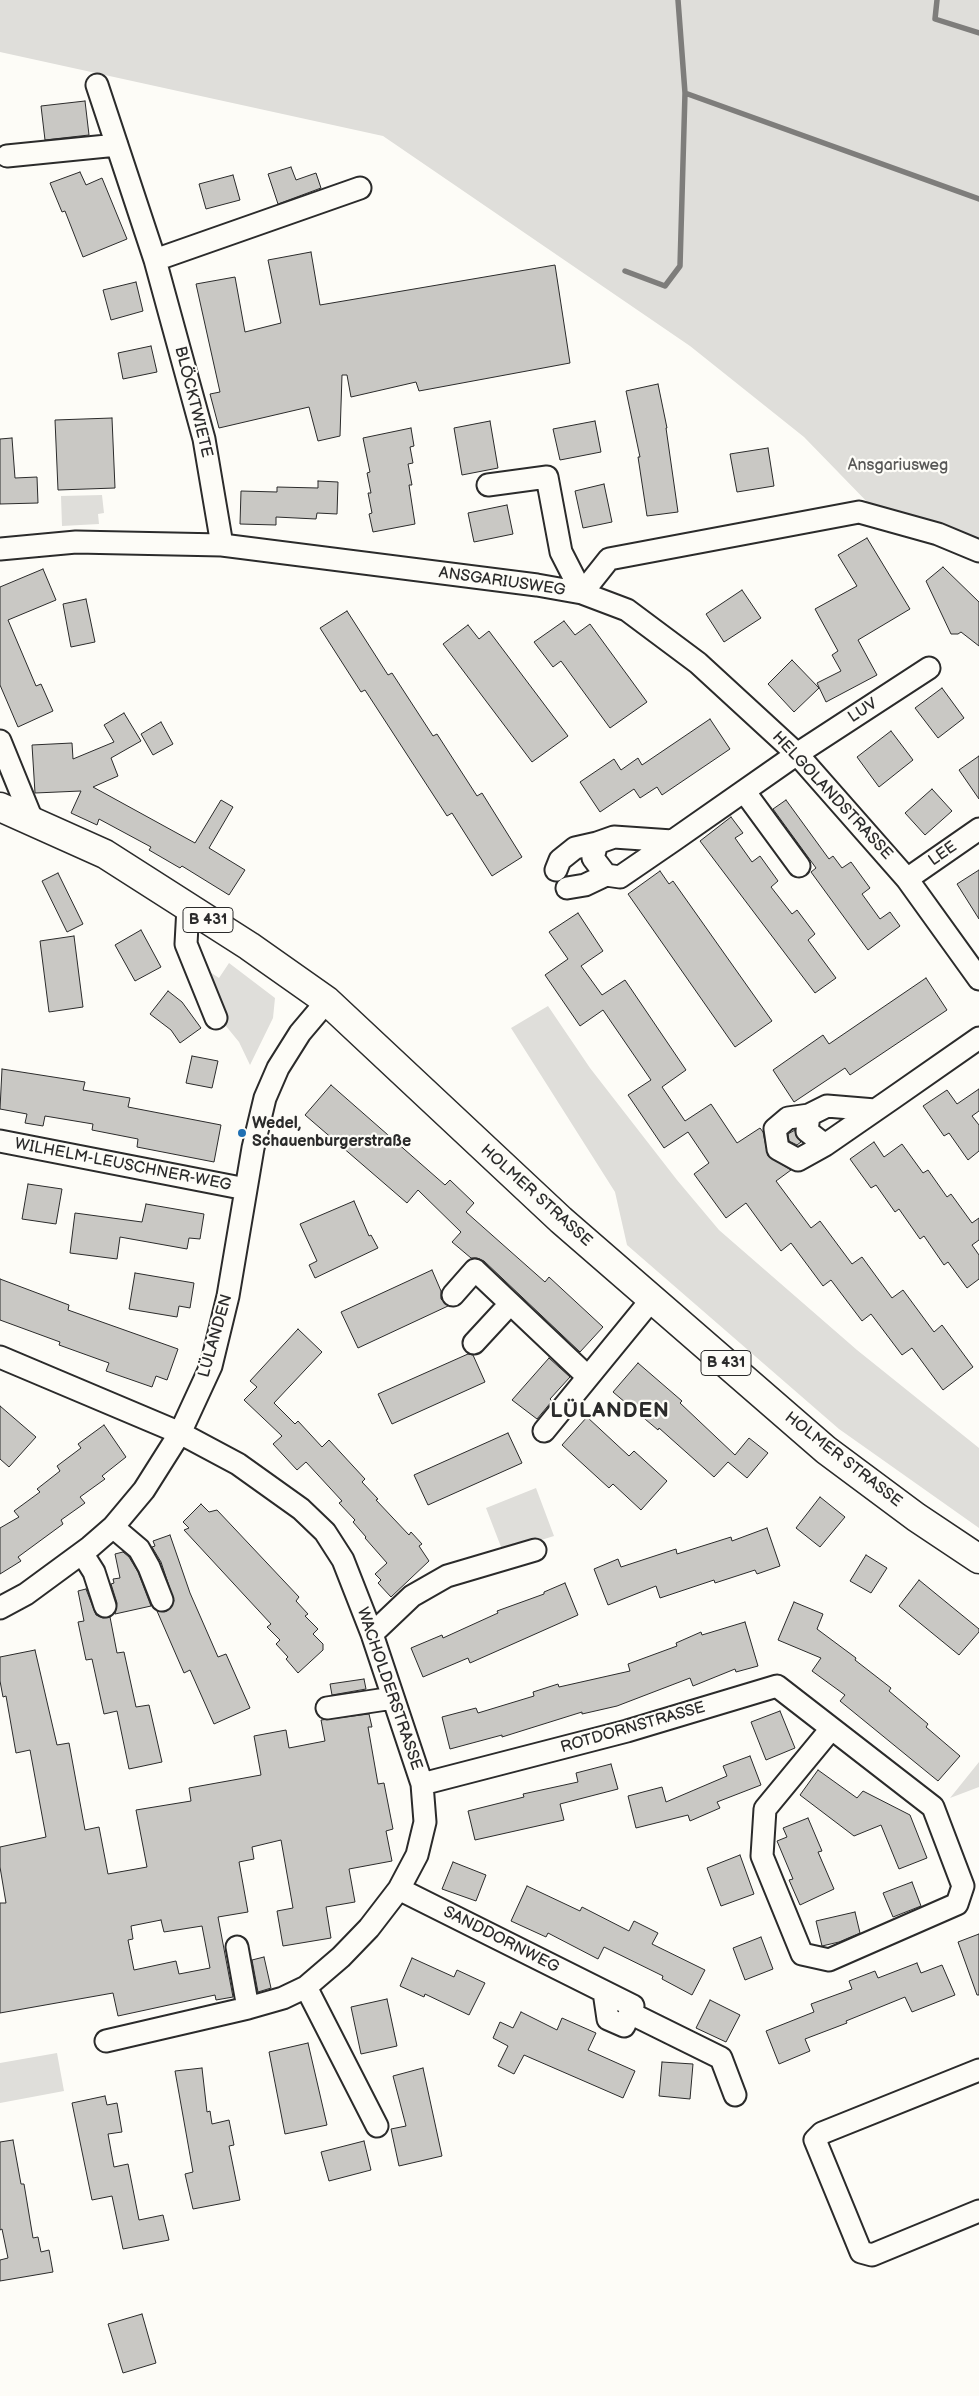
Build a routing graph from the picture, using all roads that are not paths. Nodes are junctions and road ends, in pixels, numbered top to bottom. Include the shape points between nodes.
1 (97, 84) dead end
2 (117, 145) junction
3 (7, 156) dead end
4 (360, 188) dead end
5 (155, 260) junction
6 (488, 485) dead end
7 (222, 545) junction
8 (0, 549) edge
9 (979, 551) edge
10 (582, 593) junction
11 (929, 668) dead end
12 (0, 741) edge
13 (797, 754) junction
14 (744, 791) junction
15 (2, 812) edge
16 (33, 822) junction
17 (979, 829) edge
18 (672, 841) junction
19 (597, 843) junction
20 (799, 866) dead end
21 (556, 870) dead end
22 (606, 875) junction
23 (907, 879) junction
24 (567, 888) dead end
25 (188, 907) junction
26 (979, 979) edge
27 (327, 1002) junction
28 (216, 1018) dead end
29 (979, 1038) edge
30 (875, 1110) junction
31 (809, 1115) junction
32 (0, 1141) edge
33 (825, 1145) junction
34 (246, 1189) junction
35 (453, 1295) dead end
36 (652, 1299) junction
37 (510, 1304) junction
38 (474, 1343) dead end
39 (0, 1357) edge
40 (588, 1378) junction
41 (544, 1431) dead end
42 (180, 1433) junction
43 (113, 1527) junction
44 (536, 1550) dead end
45 (82, 1553) junction
46 (979, 1559) edge
47 (162, 1600) dead end
48 (105, 1606) dead end
49 (0, 1608) edge
50 (372, 1634) junction
51 (393, 1698) junction
52 (327, 1708) dead end
53 (831, 1729) junction
54 (422, 1784) junction
55 (399, 1889) junction
56 (237, 1947) dead end
57 (306, 1987) junction
58 (248, 2008) junction
59 (106, 2041) dead end
60 (979, 2070) edge
61 (735, 2095) dead end
62 (377, 2126) dead end
63 (979, 2210) edge

1 - 2 street, BLÖCKTWIETE
2 - 3 street
2 - 5 street, BLÖCKTWIETE
4 - 5 street
5 - 7 street, BLÖCKTWIETE via 204,439
6 - 10 street via 547,477 561,552
7 - 8 street, ANSGARIUSWEG via 76,542
7 - 10 street, ANSGARIUSWEG
9 - 10 street, ANSGARIUSWEG via 938,534 859,512 608,559
10 - 13 street, HELGOLANDSTRASSE via 627,610 698,663
11 - 13 street, LUV
12 - 16 street
13 - 14 street, LUV
13 - 23 street, HELGOLANDSTRASSE
14 - 18 street, LUV
14 - 20 street
15 - 16 main road, B 431
16 - 25 main road, HOLMER STRASSE / B 431 via 105,854
17 - 23 street, LEE
18 - 19 street via 614,837
18 - 22 street, LUV via 620,877
19 - 21 street via 575,848 560,860
19 - 22 street via 593,858
22 - 24 street, LUV via 585,885
23 - 26 street, HELGOLANDSTRASSE
25 - 27 main road, HOLMER STRASSE / B 431
25 - 28 street via 186,944
27 - 34 street, LÜLANDEN via 300,1034 278,1068 265,1098
27 - 36 main road, HOLMER STRASSE / B 431 via 560,1220
29 - 30 street
30 - 31 street via 827,1106
30 - 33 street
31 - 33 street via 807,1131
31 - 33 street via 788,1118 775,1128 778,1149 798,1160
32 - 34 street, WILHELM-LEUSCHNER-WEG
34 - 42 street, LÜLANDEN via 228,1296 211,1366
35 - 37 street via 475,1270
36 - 40 street
36 - 46 main road, HOLMER STRASSE / B 431 via 826,1450
37 - 38 street
37 - 40 street
39 - 42 street, WACHOLDERSTRASSE
40 - 41 street
42 - 43 street, LÜLANDEN via 144,1490
42 - 50 street, WACHOLDERSTRASSE via 238,1464 301,1509 325,1532 342,1560
43 - 45 street, LÜLANDEN
43 - 47 street via 139,1549
44 - 50 street via 447,1576 412,1596
45 - 48 street via 94,1572
45 - 49 street, LÜLANDEN via 26,1594
50 - 51 street, WACHOLDERSTRASSE
51 - 52 street
51 - 54 street, WACHOLDERSTRASSE
53 - 53 street, ROTDORNSTRASSE via 765,1810 762,1856 802,1954 829,1960 957,1904 963,1886 933,1806
53 - 54 street, ROTDORNSTRASSE via 777,1686 626,1731
54 - 55 street, WACHOLDERSTRASSE via 425,1822 417,1855
55 - 57 street, WACHOLDERSTRASSE via 369,1928
55 - 61 street, SANDDORNWEG via 604,1992 608,2019 624,2026 630,2013 721,2058
56 - 58 street
57 - 58 street, WACHOLDERSTRASSE via 283,1998
57 - 62 street
58 - 59 street, WACHOLDERSTRASSE
60 - 63 street via 822,2133 815,2140 861,2252 872,2255

